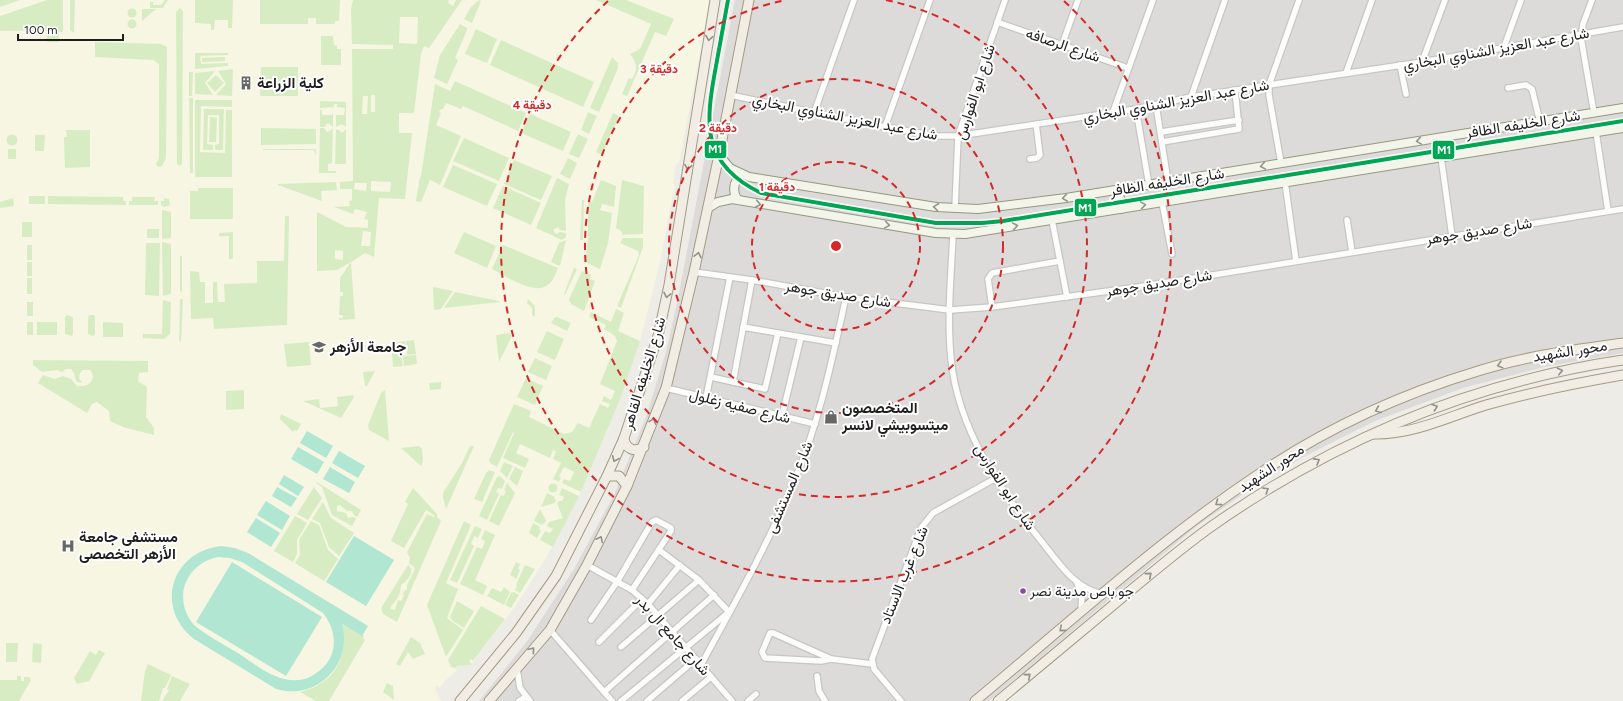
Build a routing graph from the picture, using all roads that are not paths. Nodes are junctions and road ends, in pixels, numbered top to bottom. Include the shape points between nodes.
1 (715, 0) edge
2 (749, 0) edge
3 (854, 0) edge
4 (930, 0) edge
5 (1005, 0) edge
6 (1078, 0) edge
7 (1153, 0) edge
8 (1225, 0) edge
9 (1299, 0) edge
10 (1372, 0) edge
11 (1445, 0) edge
12 (1521, 0) edge
13 (1592, 0) edge
14 (997, 22) junction
15 (1623, 28) edge
16 (1582, 35) junction
17 (1062, 45) junction
18 (1504, 47) junction
19 (1422, 62) junction
20 (1400, 65) junction
21 (1128, 68) junction
22 (1346, 73) junction
23 (1269, 85) junction
24 (1508, 88) dead end
25 (1235, 90) junction
26 (1406, 94) dead end
27 (730, 96) junction
28 (1191, 97) junction
29 (1156, 105) junction
30 (1623, 108) edge
31 (1136, 109) junction
32 (1113, 112) junction
33 (1594, 113) junction
34 (814, 114) junction
35 (1239, 120) junction
36 (1540, 122) junction
37 (1036, 124) junction
38 (885, 127) junction
39 (1623, 128) edge
40 (1161, 132) junction
41 (1596, 132) junction
42 (958, 136) junction
43 (1162, 142) junction
44 (720, 154) junction
45 (1441, 157) junction
46 (1030, 159) dead end
47 (1281, 163) junction
48 (741, 175) junction
49 (1168, 182) junction
50 (1285, 182) junction
51 (1149, 185) junction
52 (1119, 190) junction
53 (738, 200) junction
54 (1162, 202) junction
55 (708, 208) junction
56 (955, 209) junction
57 (1121, 209) junction
58 (1623, 209) edge
59 (1608, 211) junction
60 (1052, 220) junction
61 (1347, 220) dead end
62 (952, 235) junction
63 (1452, 236) junction
64 (1352, 252) junction
65 (1172, 254) dead end
66 (1060, 261) junction
67 (1296, 261) junction
68 (694, 272) junction
69 (730, 277) junction
70 (752, 280) junction
71 (846, 297) junction
72 (1067, 297) junction
73 (992, 307) junction
74 (950, 310) junction
75 (743, 327) junction
76 (778, 333) junction
77 (801, 337) junction
78 (836, 343) junction
79 (1623, 343) edge
80 (1623, 360) edge
81 (1623, 375) edge
82 (711, 377) junction
83 (733, 382) junction
84 (666, 388) junction
85 (706, 398) junction
86 (782, 416) junction
87 (814, 424) junction
88 (1371, 434) junction
89 (624, 438) junction
90 (644, 447) junction
91 (607, 476) junction
92 (996, 478) junction
93 (627, 486) junction
94 (659, 550) junction
95 (680, 565) junction
96 (587, 566) junction
97 (699, 580) junction
98 (617, 582) junction
99 (1077, 583) junction
100 (632, 590) junction
101 (1103, 594) junction
102 (714, 595) junction
103 (642, 599) junction
104 (648, 604) junction
105 (729, 612) junction
106 (1080, 613) junction
107 (659, 616) junction
108 (591, 620) dead end
109 (550, 630) junction
110 (672, 631) junction
111 (599, 642) dead end
112 (621, 647) dead end
113 (686, 647) junction
114 (696, 659) junction
115 (831, 659) junction
116 (872, 664) junction
117 (701, 665) junction
118 (517, 668) junction
119 (817, 676) dead end
120 (711, 677) junction
121 (604, 692) junction
122 (756, 694) dead end
123 (528, 699) edge
124 (460, 701) edge
125 (489, 701) edge
126 (519, 701) edge
127 (612, 701) edge
128 (621, 701) edge
129 (647, 701) edge
130 (682, 701) edge
131 (732, 701) edge
132 (748, 701) edge
133 (825, 701) edge
134 (901, 701) edge
135 (975, 701) edge
136 (998, 701) edge

1 -> 89 main road, شارع الخليفه القاهر via 669,285 654,350
2 - 27 main road, شارع الخليفه القاهر
3 - 34 street
4 - 38 street
5 - 14 street, شارع ابو الفوارس
6 - 17 street
7 - 21 street
8 - 28 street
9 - 23 street
10 - 22 street
11 - 19 street
12 - 18 street
13 - 16 street via 1583,24
14 - 17 street, شارع الرصافه
14 - 42 street, شارع ابو الفوارس
15 - 16 street, شارع عبد العزيز الشناوي البخاري
16 - 18 street, شارع عبد العزيز الشناوي البخاري
16 - 33 street
17 - 21 street, شارع الرصافه
18 - 19 street, شارع عبد العزيز الشناوي البخاري
19 - 20 street, شارع عبد العزيز الشناوي البخاري
20 - 22 street, شارع عبد العزيز الشناوي البخاري
20 - 26 street
21 - 32 street
22 - 23 street, شارع عبد العزيز الشناوي البخاري
23 - 25 street, شارع عبد العزيز الشناوي البخاري
23 - 47 street
24 - 36 street via 1526,85 1532,89
25 - 28 street, شارع عبد العزيز الشناوي البخاري
25 - 35 street
27 - 34 street, شارع عبد العزيز الشناوي البخاري
27 - 44 main road, شارع الخليفه القاهر
28 - 29 street, شارع عبد العزيز الشناوي البخاري
29 - 31 street, شارع عبد العزيز الشناوي البخاري
29 - 40 street
30 - 33 street, شارع الخليفه الظافر
31 - 32 street, شارع عبد العزيز الشناوي البخاري
31 - 51 street
32 - 37 street, شارع عبد العزيز الشناوي البخاري
33 - 36 street, شارع الخليفه الظافر
34 - 38 street, شارع عبد العزيز الشناوي البخاري
35 - 40 street
35 - 43 street via 1240,127 1237,130
36 -> 47 street, شارع الخليفه الظافر
37 - 42 street, شارع عبد العزيز الشناوي البخاري
37 - 46 street via 1040,155
38 - 42 street, شارع عبد العزيز الشناوي البخاري via 936,136
39 - 41 street, شارع الخليفه الظافر
40 - 43 street
41 - 45 street, شارع الخليفه الظافر
41 - 59 street
42 - 56 street, شارع ابو الفوارس
43 - 49 street
44 - 48 street via 730,168
44 - 55 main road, شارع الخليفه القاهر
45 - 50 street, شارع الخليفه الظافر
45 - 63 street
47 -> 49 street, شارع الخليفه الظافر
48 - 53 street via 734,187
56 -> 48 street, شارع الخليفه الظافر
49 - 51 street, شارع الخليفه الظافر
50 - 54 street, شارع الخليفه الظافر
50 - 67 street
51 - 52 street, شارع الخليفه الظافر
52 -> 56 street, شارع الخليفه الظافر via 978,209
52 - 57 street
53 - 55 street, شارع الخليفه الظافر via 722,200
53 -> 62 street, شارع الخليفه الظافر
57 -> 54 street, شارع الخليفه الظافر
54 - 65 street
68 -> 55 main road, شارع الخليفه القاهر
57 - 60 street, شارع الخليفه الظافر
58 - 59 street, شارع صديق جوهر
59 - 63 street, شارع صديق جوهر
62 -> 60 street, شارع الخليفه الظافر
60 - 66 street
61 - 64 street
62 - 74 street, شارع ابو الفوارس
63 - 64 street, شارع صديق جوهر
64 - 67 street, شارع صديق جوهر
66 - 72 street
66 - 73 street via 992,273 988,279
67 - 72 street, شارع صديق جوهر
68 - 69 street, شارع صديق جوهر
68 - 84 main road, شارع الخليفه القاهر
69 - 70 street, شارع صديق جوهر
69 - 82 street
70 - 71 street, شارع صديق جوهر
70 - 75 street
71 - 74 street, شارع صديق جوهر
71 - 78 street, شارع المستشفى
72 - 73 street, شارع صديق جوهر
73 - 74 street, شارع صديق جوهر
74 - 92 street, شارع ابو الفوارس via 955,382 971,434
75 - 76 street
75 - 83 street
76 - 77 street
76 - 83 street via 765,389
77 - 78 street
77 - 86 street
78 - 87 street, شارع المستشفى
79 -> 101 main road, محور الشهيد via 1537,356 1486,368 1439,384 1351,421 1254,478 1183,529
88 -> 80 main road, محور الشهيد via 1430,409 1505,384 1582,366
81 - 88 main road via 1578,382 1496,403 1406,431
82 - 83 street
82 - 85 street
84 - 85 street, شارع صفيه زغلول
90 -> 84 main road, شارع الخليفه القاهر
85 - 86 street, شارع صفيه زغلول
86 - 87 street, شارع صفيه زغلول
87 - 105 street, شارع المستشفى via 793,485
136 -> 88 main road, محور الشهيد via 1148,575 1211,527 1319,459
89 - 90 main road via 625,444 632,450
89 -> 91 main road, شارع الخليفه القاهر
90 - 93 main road, شارع الخليفه القاهر
91 - 93 main road via 619,476
91 - 124 main road, شارع الخليفه القاهر via 556,576 516,633
92 - 99 street, شارع ابو الفوارس via 1029,526
92 - 116 street, شارع غرب الاستاد via 941,507 926,520 873,654
96 -> 93 main road, شارع الخليفه القاهر
94 - 95 street
94 - 98 street via 672,530 654,520
94 - 100 street
95 - 97 street
95 - 104 street
96 - 98 street, شارع جامع ال بدر
96 - 109 main road, شارع الخليفه القاهر
97 - 102 street
97 - 107 street
98 - 100 street, شارع جامع ال بدر
98 - 108 street
99 - 101 street, شارع ابو الفوارس
99 - 106 street, شارع ابو الفوارس via 1082,594
100 - 103 street, شارع جامع ال بدر
101 - 106 main road, محور الشهيد
102 - 105 street
102 - 110 street
103 - 104 street, شارع جامع ال بدر
103 - 111 street
104 - 107 street, شارع جامع ال بدر
105 - 113 street
105 - 117 street, شارع المستشفى
106 -> 135 main road, محور الشهيد
107 - 110 street, شارع جامع ال بدر
107 - 112 street
118 -> 109 main road, شارع الخليفه القاهر
109 - 121 street
110 - 113 street, شارع جامع ال بدر
110 - 121 street
113 - 114 street, شارع جامع ال بدر
113 - 128 street
114 - 117 street, شارع جامع ال بدر
114 - 129 street
115 - 115 street via 820,661 766,658 762,654 768,635 772,633
115 - 116 street
116 - 134 street via 878,675
117 - 120 street, شارع جامع ال بدر
118 - 123 street via 520,688
118 - 125 main road, شارع الخليفه القاهر
119 - 133 street via 819,691
120 - 130 street
120 - 131 street, شارع جامع ال بدر
121 - 127 street
122 - 132 street
123 - 126 street

